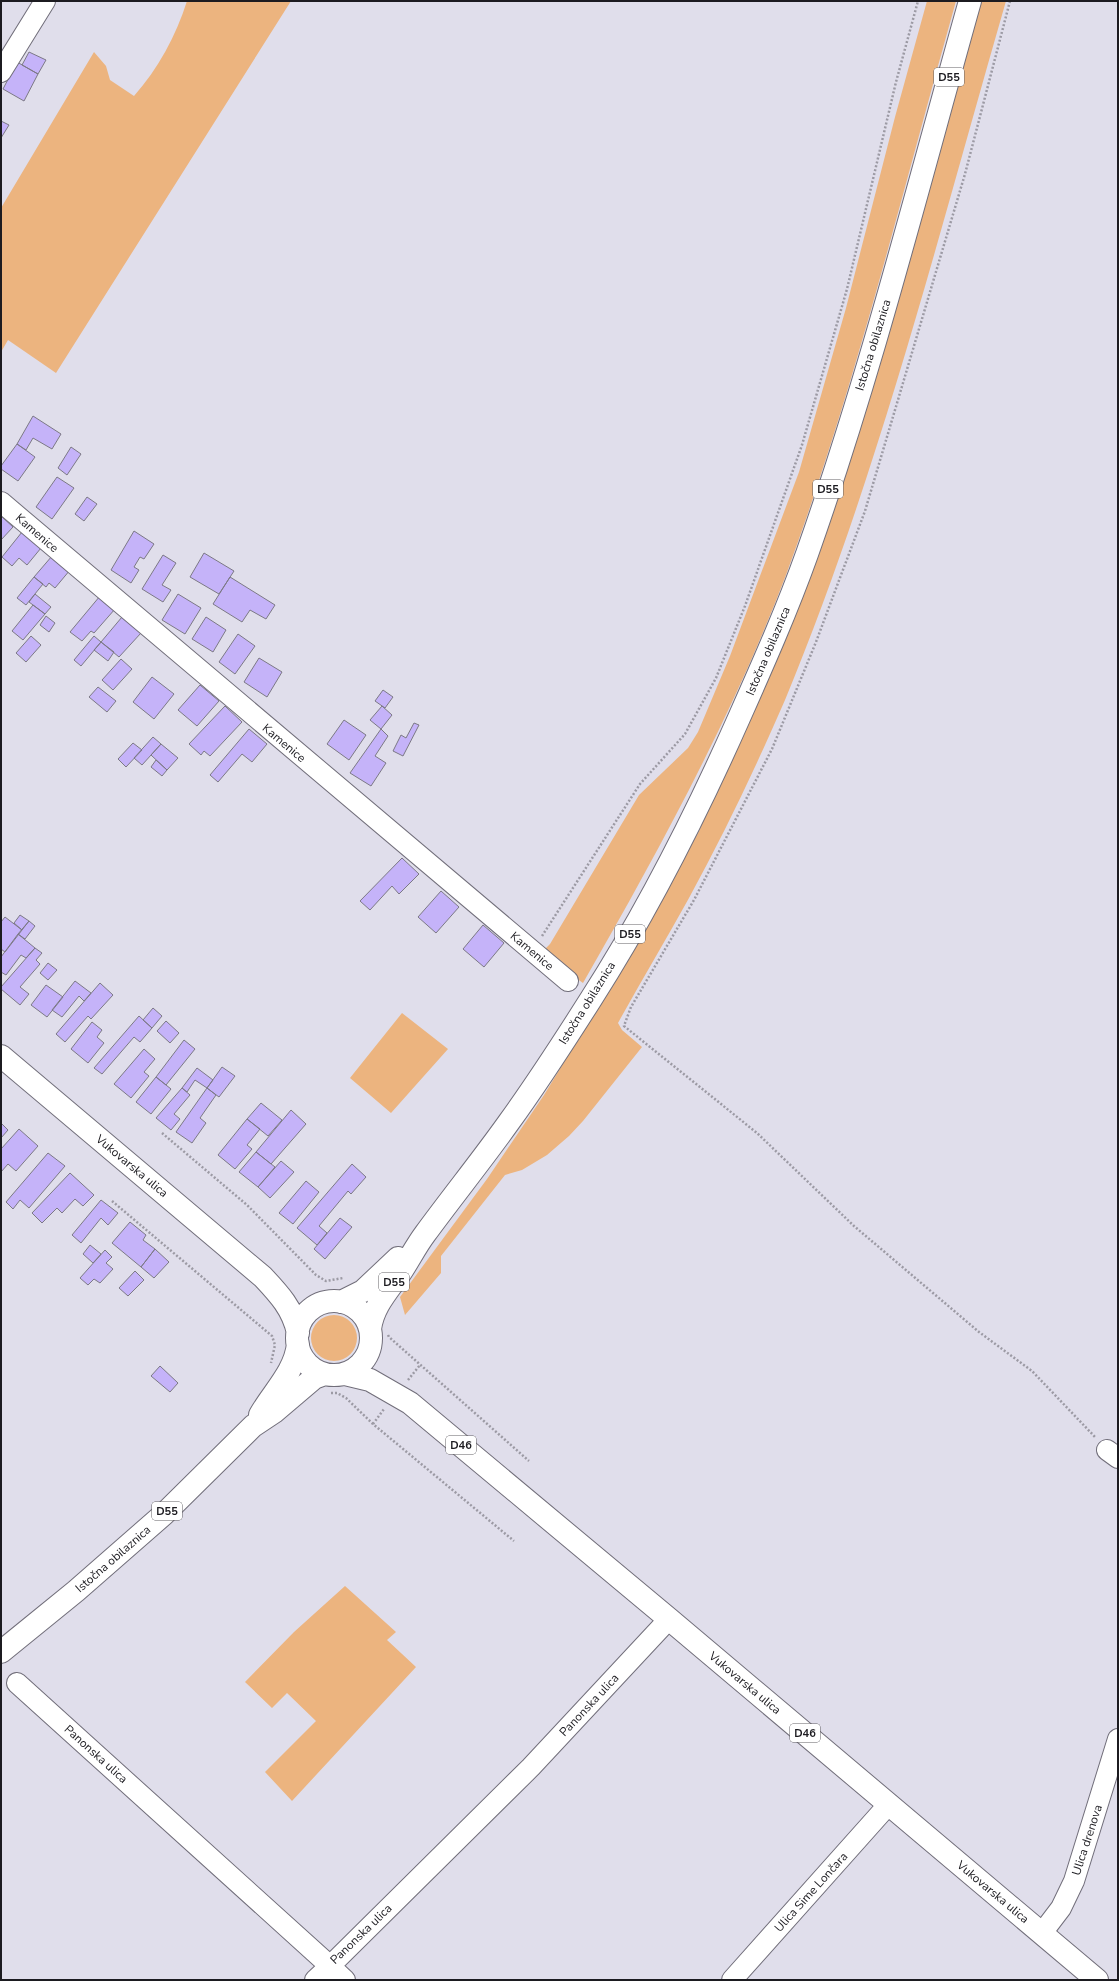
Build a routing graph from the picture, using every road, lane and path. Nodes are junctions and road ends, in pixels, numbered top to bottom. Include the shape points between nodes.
1 (45, 1) edge
2 (918, 1) edge
3 (970, 1) edge
4 (1010, 1) edge
5 (1, 72) edge
6 (1, 502) edge
7 (532, 952) junction
8 (568, 981) dead end
9 (1, 1056) edge
10 (423, 1237) junction
11 (263, 1277) junction
12 (333, 1302) junction
13 (370, 1338) junction
14 (298, 1339) junction
15 (335, 1374) junction
16 (410, 1403) junction
17 (253, 1426) junction
18 (1113, 1454) edge
19 (669, 1619) junction
20 (1, 1652) edge
21 (17, 1683) dead end
22 (1118, 1739) edge
23 (889, 1804) junction
24 (1042, 1933) junction
25 (330, 1966) junction
26 (315, 1980) edge
27 (345, 1980) edge
28 (732, 1980) edge
29 (1097, 1980) edge

1 - 5 street
2 - 7 path via 847,289 802,445 745,606 716,678 685,734 640,784
3 - 10 main road, Istočna obilaznica / D55 via 885,308 850,424 807,554 774,640 696,813 633,929 592,997 512,1118
4 - 18 path via 965,174 865,510 819,635 772,748 694,900 631,1007 624,1026 757,1133 854,1226 978,1332 1032,1371
6 - 7 street, Kamenice
7 - 8 street, Kamenice
9 - 11 main road, Vukovarska ulica
10 - 12 main road, Istočna obilaznica / D55 via 363,1291
10 - 13 main road, Istočna obilaznica / D55 via 379,1303 371,1319
11 - 12 main road, Vukovarska ulica via 302,1298
11 - 14 main road, Vukovarska ulica via 290,1309 295,1319
12 - 13 main road via 351,1305 360,1312 366,1320
12 - 14 main road, D55 via 316,1306 307,1313 301,1322
13 - 15 main road, D55 via 362,1364
13 - 16 main road, Vukovarska ulica / D46 via 380,1366
14 - 15 main road via 301,1355 307,1363 315,1370
14 - 17 main road, Istočna obilaznica / D55 via 297,1354 292,1368
15 - 16 main road, Vukovarska ulica / D46 via 370,1380
15 - 17 main road, Istočna obilaznica / D55 via 314,1378
16 - 19 main road, Vukovarska ulica / D46
17 - 20 main road, Istočna obilaznica / D55 via 164,1514
19 - 23 main road, Vukovarska ulica / D46
19 - 25 street, Panonska ulica via 531,1767
21 - 25 street, Panonska ulica
22 - 24 street, Ulica drenova via 1074,1881 1061,1908
23 - 24 main road, Vukovarska ulica / D46
23 - 28 street, Ulica Sime Lončara
24 - 29 main road, Vukovarska ulica / D46
25 - 26 street
25 - 27 street

